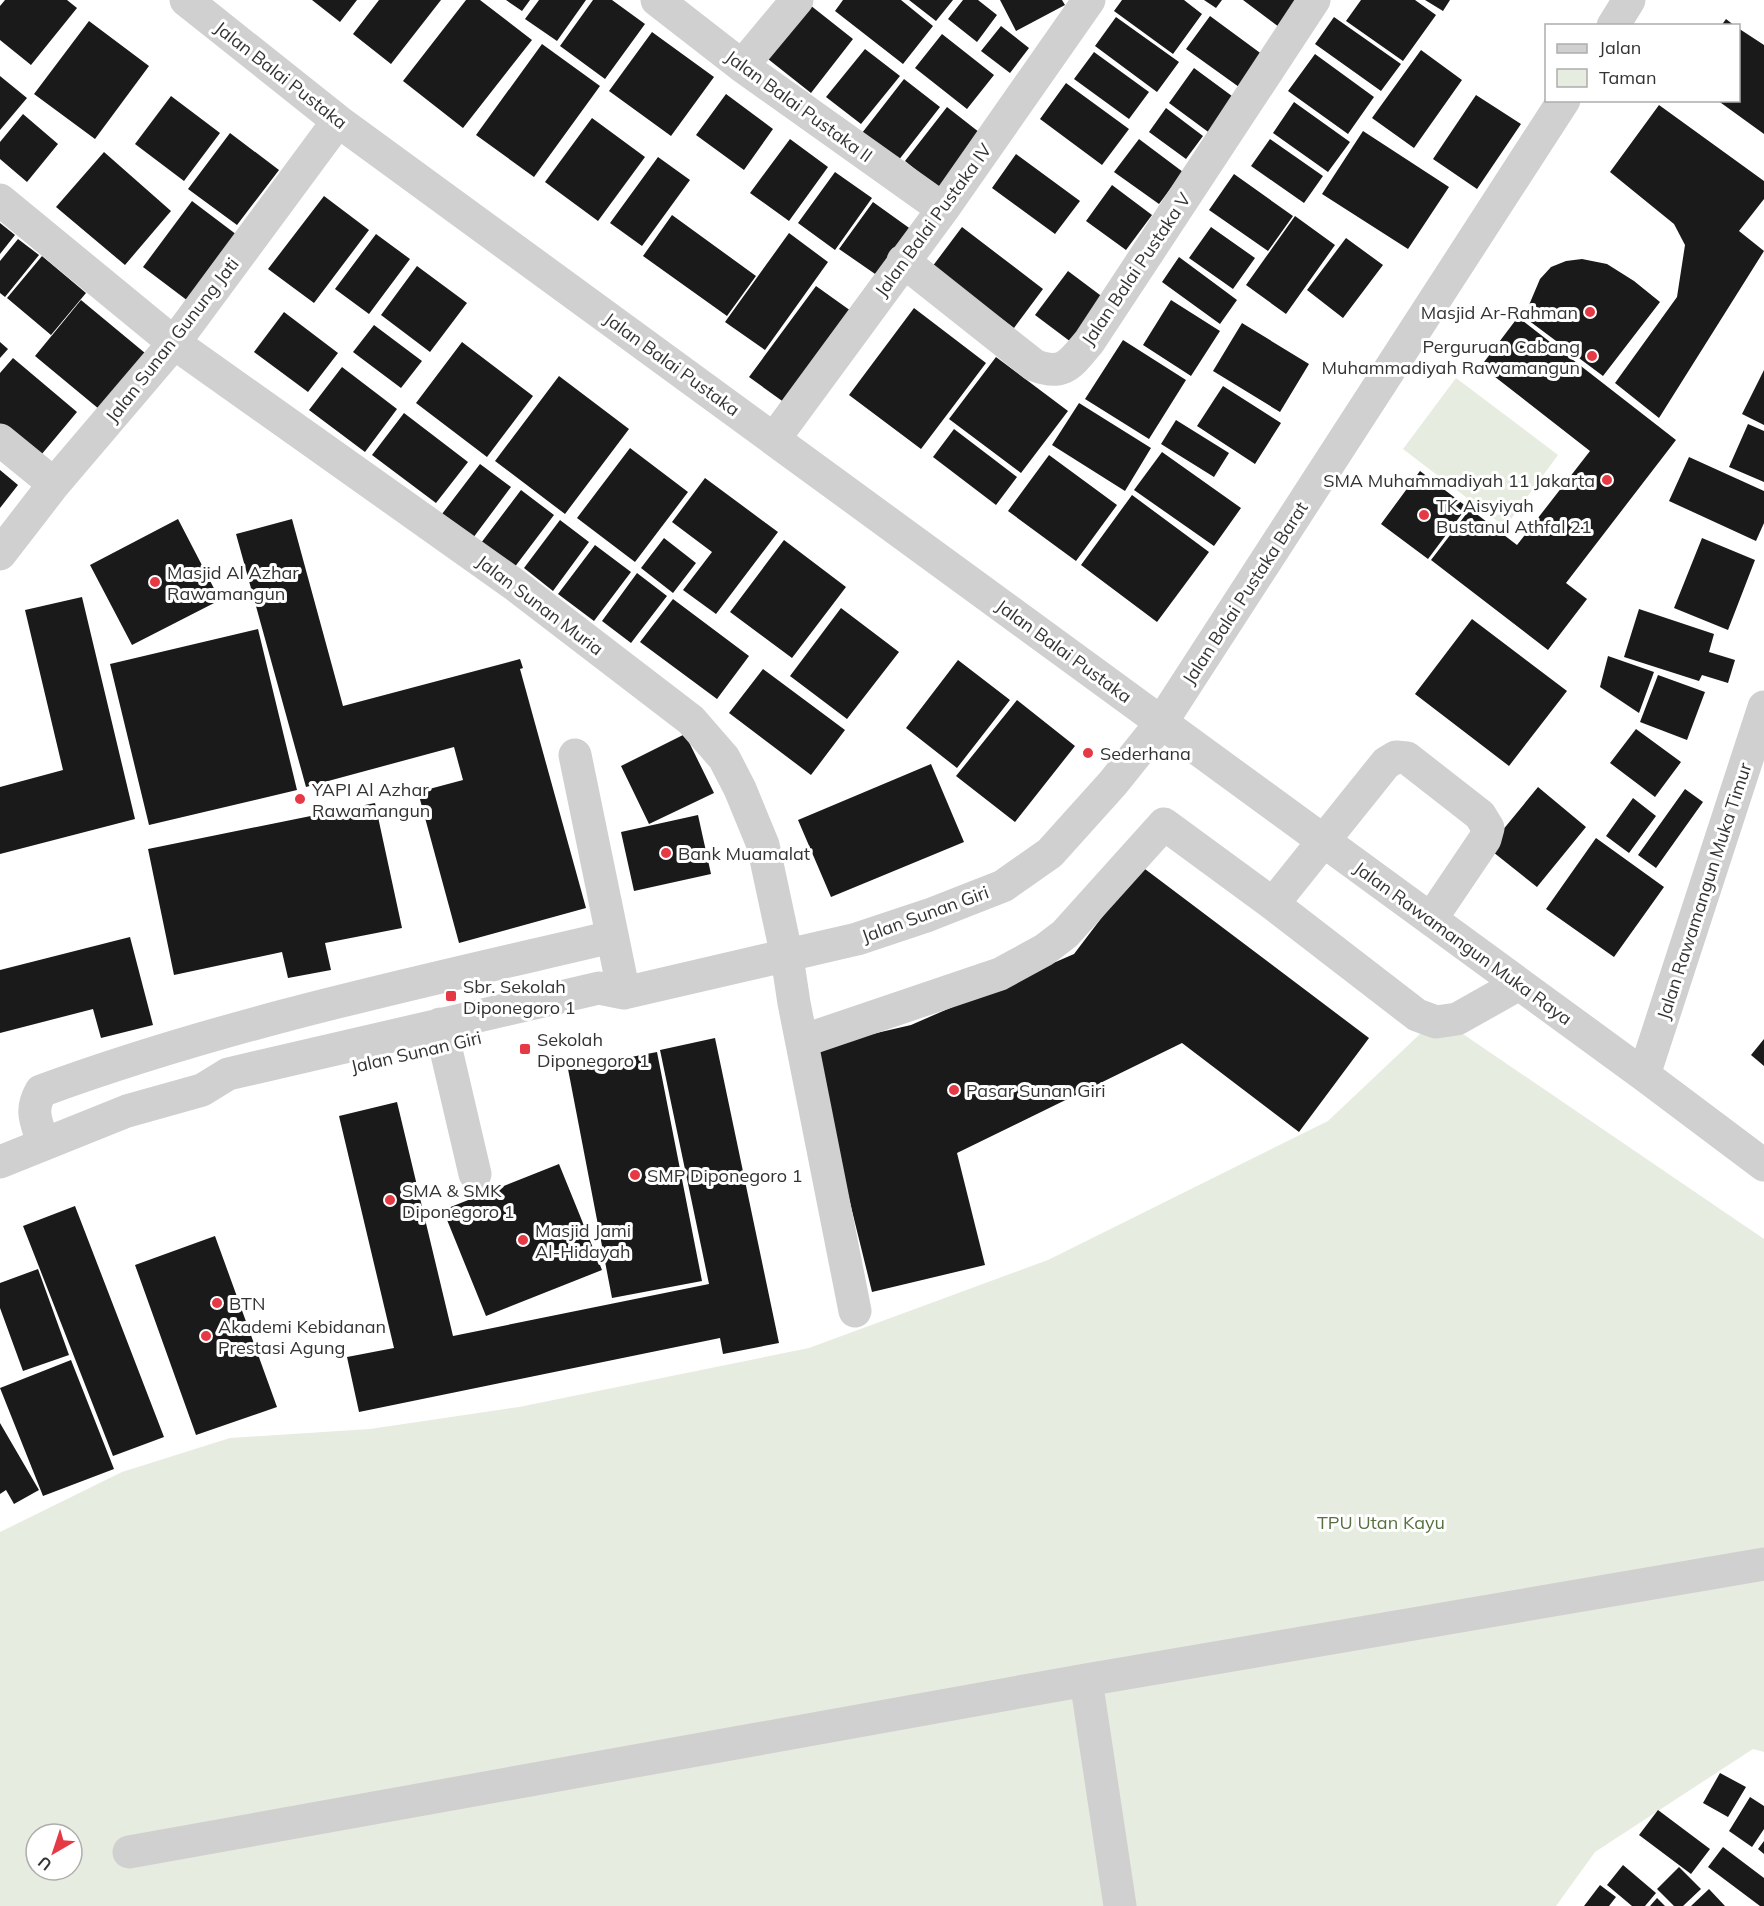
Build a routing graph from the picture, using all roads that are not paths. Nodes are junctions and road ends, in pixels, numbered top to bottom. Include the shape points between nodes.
1 (186, 0) edge
2 (657, 0) edge
3 (797, 0) edge
4 (1089, 0) edge
5 (1314, 0) edge
6 (1629, 0) edge
7 (1614, 24) edge
8 (742, 66) junction
9 (1563, 102) edge
10 (338, 121) junction
11 (0, 200) edge
12 (943, 209) junction
13 (903, 261) junction
14 (174, 343) junction
15 (774, 439) junction
16 (0, 440) edge
17 (54, 484) junction
18 (0, 554) edge
19 (1764, 707) edge
20 (1161, 723) junction
21 (575, 755) dead end
22 (1324, 842) junction
23 (1273, 904) junction
24 (1431, 919) junction
25 (612, 937) junction
26 (788, 957) junction
27 (490, 966) junction
28 (1519, 984) junction
29 (624, 993) junction
30 (508, 1020) junction
31 (218, 1033) junction
32 (443, 1034) junction
33 (802, 1041) junction
34 (112, 1065) junction
35 (1644, 1075) junction
36 (215, 1082) junction
37 (127, 1111) junction
38 (43, 1143) junction
39 (0, 1162) edge
40 (1764, 1164) edge
41 (475, 1174) dead end
42 (855, 1311) dead end
43 (1764, 1564) edge
44 (1086, 1680) junction
45 (129, 1852) dead end
46 (1120, 1906) edge

1 - 10 street, Jalan Balai Pustaka
2 - 8 street, Jalan Balai Pustaka II
3 - 8 street
4 - 12 street, Jalan Balai Pustaka IV
5 - 13 street, Jalan Balai Pustaka V via 1089,342 1064,368 1055,371 1034,365
6 - 7 street
8 - 12 street, Jalan Balai Pustaka II
9 - 20 street, Jalan Balai Pustaka Barat
10 - 14 street, Jalan Sunan Gunung Jati
10 - 15 street, Jalan Balai Pustaka
11 - 14 street, Jalan Sunan Muria
12 - 13 street, Jalan Balai Pustaka IV
13 - 15 street, Jalan Balai Pustaka IV
14 - 17 street, Jalan Sunan Gunung Jati
14 - 26 street, Jalan Sunan Muria via 515,585 691,720 724,758 763,845
15 - 20 street, Jalan Balai Pustaka
16 - 17 street
17 - 18 street, Jalan Sunan Gunung Jati
19 - 35 street, Jalan Rawamangun Muka Timur
20 - 22 street, Jalan Rawamangun Muka Raya
20 - 26 street, Jalan Sunan Giri via 1050,853 1003,886 929,915
21 - 25 street
22 - 23 street
22 - 24 street, Jalan Rawamangun Muka Raya
22 - 24 street via 1386,763 1407,758 1480,815 1488,828 1485,839
23 - 28 street via 1417,1015 1436,1022 1457,1019
23 - 33 street via 1164,824 1065,934 1044,950 1000,974
24 - 28 street, Jalan Rawamangun Muka Raya
25 - 27 street
25 - 29 street
26 - 29 street, Jalan Sunan Giri
26 - 33 street, Jalan Sunan Muria
27 - 30 street
27 - 31 street
28 - 35 street, Jalan Rawamangun Muka Raya
29 - 30 street, Jalan Sunan Giri via 599,988
30 - 32 street, Jalan Sunan Giri
31 - 34 street
31 - 36 street via 222,1056
32 - 36 street, Jalan Sunan Giri via 235,1095
32 - 41 street
33 - 42 street, Jalan Sunan Muria
34 - 37 street
34 - 38 street via 41,1092 33,1111
35 - 40 street, Jalan Rawamangun Muka Raya
36 - 37 street, Jalan Sunan Giri
37 - 38 street, Jalan Sunan Giri
38 - 39 street, Jalan Sunan Giri
43 - 44 street
44 - 45 street
44 - 46 street

